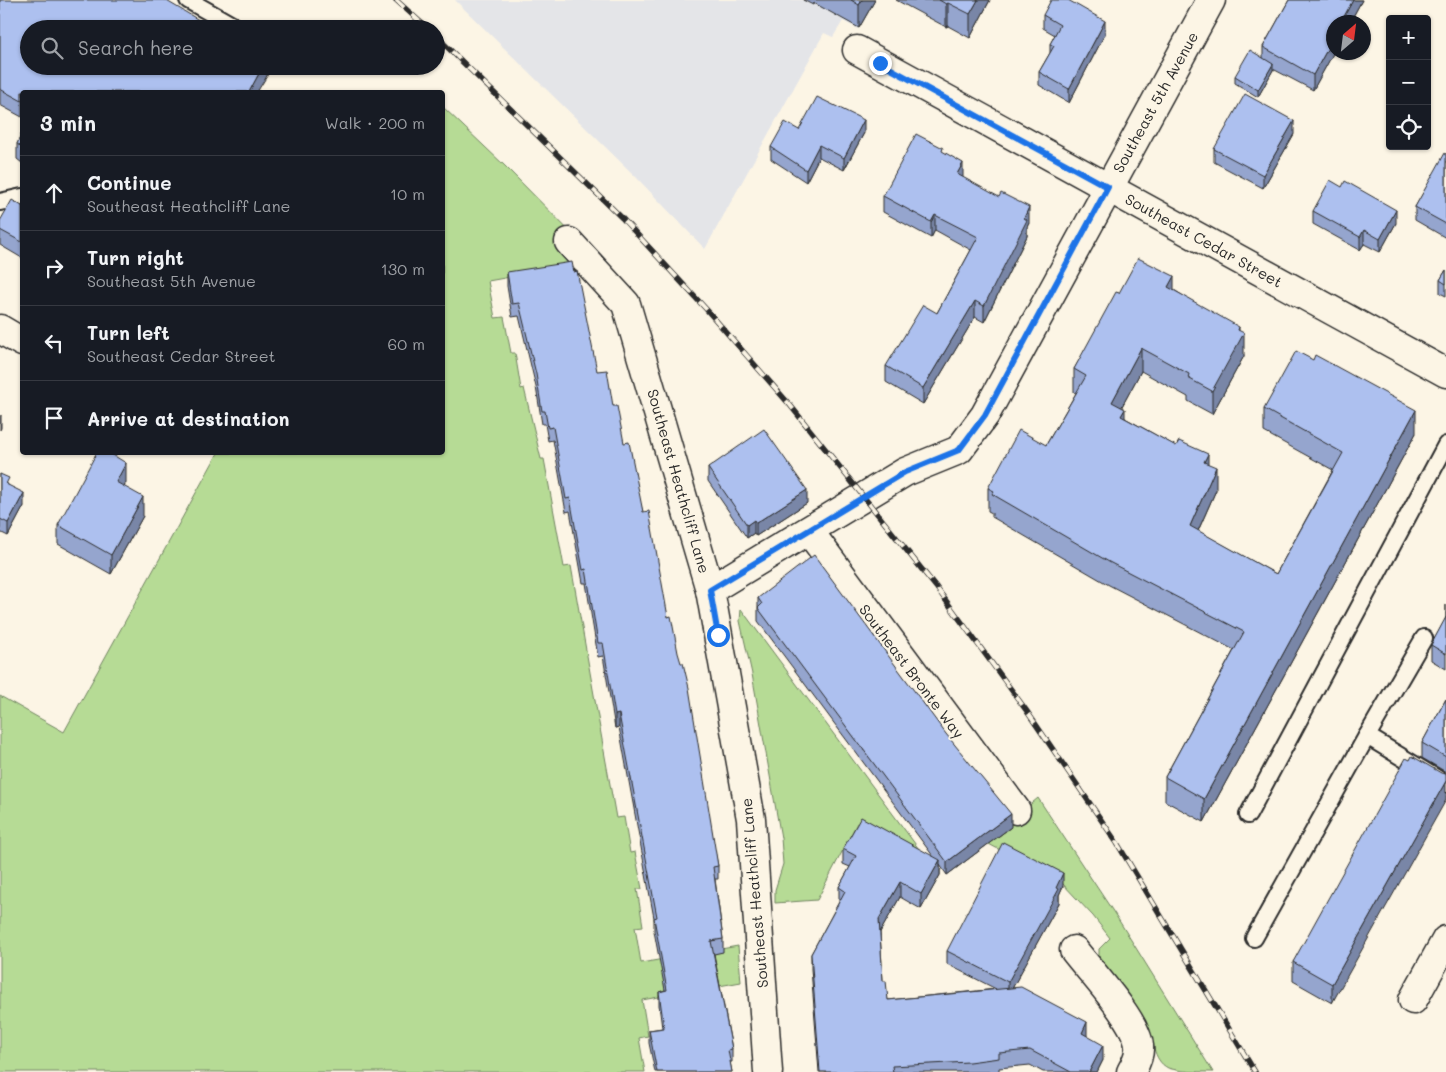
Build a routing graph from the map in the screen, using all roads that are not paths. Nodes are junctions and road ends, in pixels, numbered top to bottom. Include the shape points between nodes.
1 (188, 0) edge
2 (1211, 0) edge
3 (223, 20) edge
4 (857, 50) dead end
5 (1108, 187) junction
6 (20, 197) edge
7 (0, 202) edge
8 (569, 242) dead end
9 (0, 330) edge
10 (20, 341) edge
11 (1446, 373) edge
12 (1446, 446) edge
13 (809, 531) junction
14 (710, 590) junction
15 (1424, 638) dead end
16 (1367, 736) junction
17 (1446, 784) edge
18 (1016, 810) dead end
19 (1248, 815) dead end
20 (1254, 938) dead end
21 (1446, 940) edge
22 (1074, 950) dead end
23 (1413, 1000) dead end
24 (768, 1072) edge
25 (1131, 1072) edge

1 - 3 lane
2 - 5 street, Southeast 5th Avenue
4 - 5 street, Southeast Cedar Street
5 - 11 street, Southeast Cedar Street
5 - 13 street, Southeast 5th Avenue via 985,415 959,450 905,472
6 - 7 lane
8 - 14 street, Southeast Heathcliff Lane via 626,304
9 - 10 street
12 - 19 lane
13 - 14 street, Southeast 5th Avenue
13 - 18 street, Southeast Bronte Way
14 - 24 street, Southeast Heathcliff Lane via 751,820
15 - 16 lane
16 - 17 lane
16 - 20 lane
21 - 23 street
22 - 25 street via 1134,1030 1140,1047

